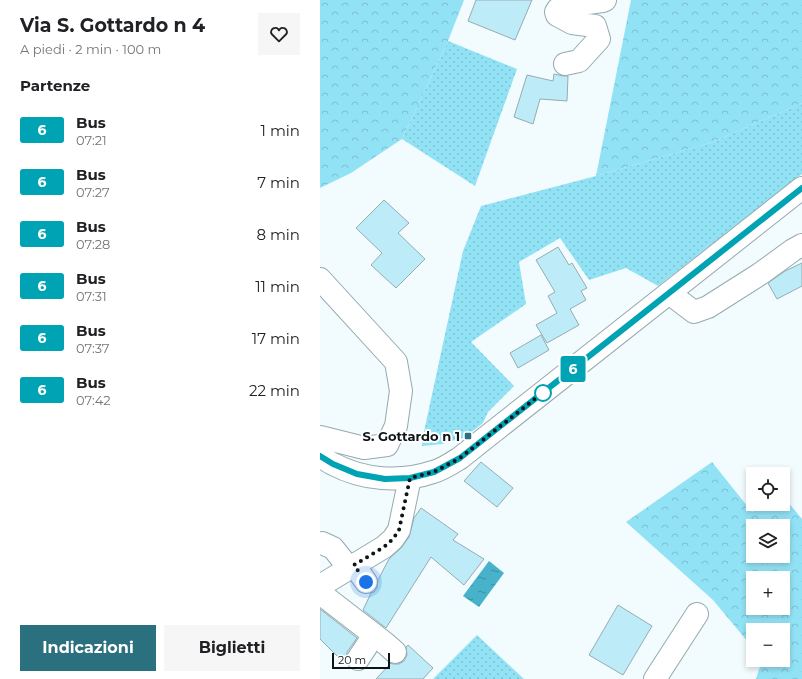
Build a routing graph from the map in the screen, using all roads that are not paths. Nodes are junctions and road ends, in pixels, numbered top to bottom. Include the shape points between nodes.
1 (605, 0) edge
2 (565, 64) dead end
3 (802, 188) edge
4 (802, 245) edge
5 (320, 279) edge
6 (669, 293) junction
7 (320, 437) edge
8 (320, 456) edge
9 (410, 478) junction
10 (322, 543) dead end
11 (356, 572) junction
12 (320, 586) edge
13 (320, 593) edge
14 (697, 614) dead end
15 (358, 659) dead end
16 (656, 679) edge

1 - 2 street via 564,6 556,12 572,23 595,26 599,39 579,61
3 - 6 street
4 - 6 street via 708,307 694,312
5 - 7 street via 396,362 401,391 396,426 386,445 364,448
6 - 9 street via 460,458 434,472
8 - 9 street via 357,474 385,479
9 - 11 street via 399,530 393,539
10 - 11 street via 333,548
11 - 12 street
13 - 15 street via 385,644
14 - 16 street

